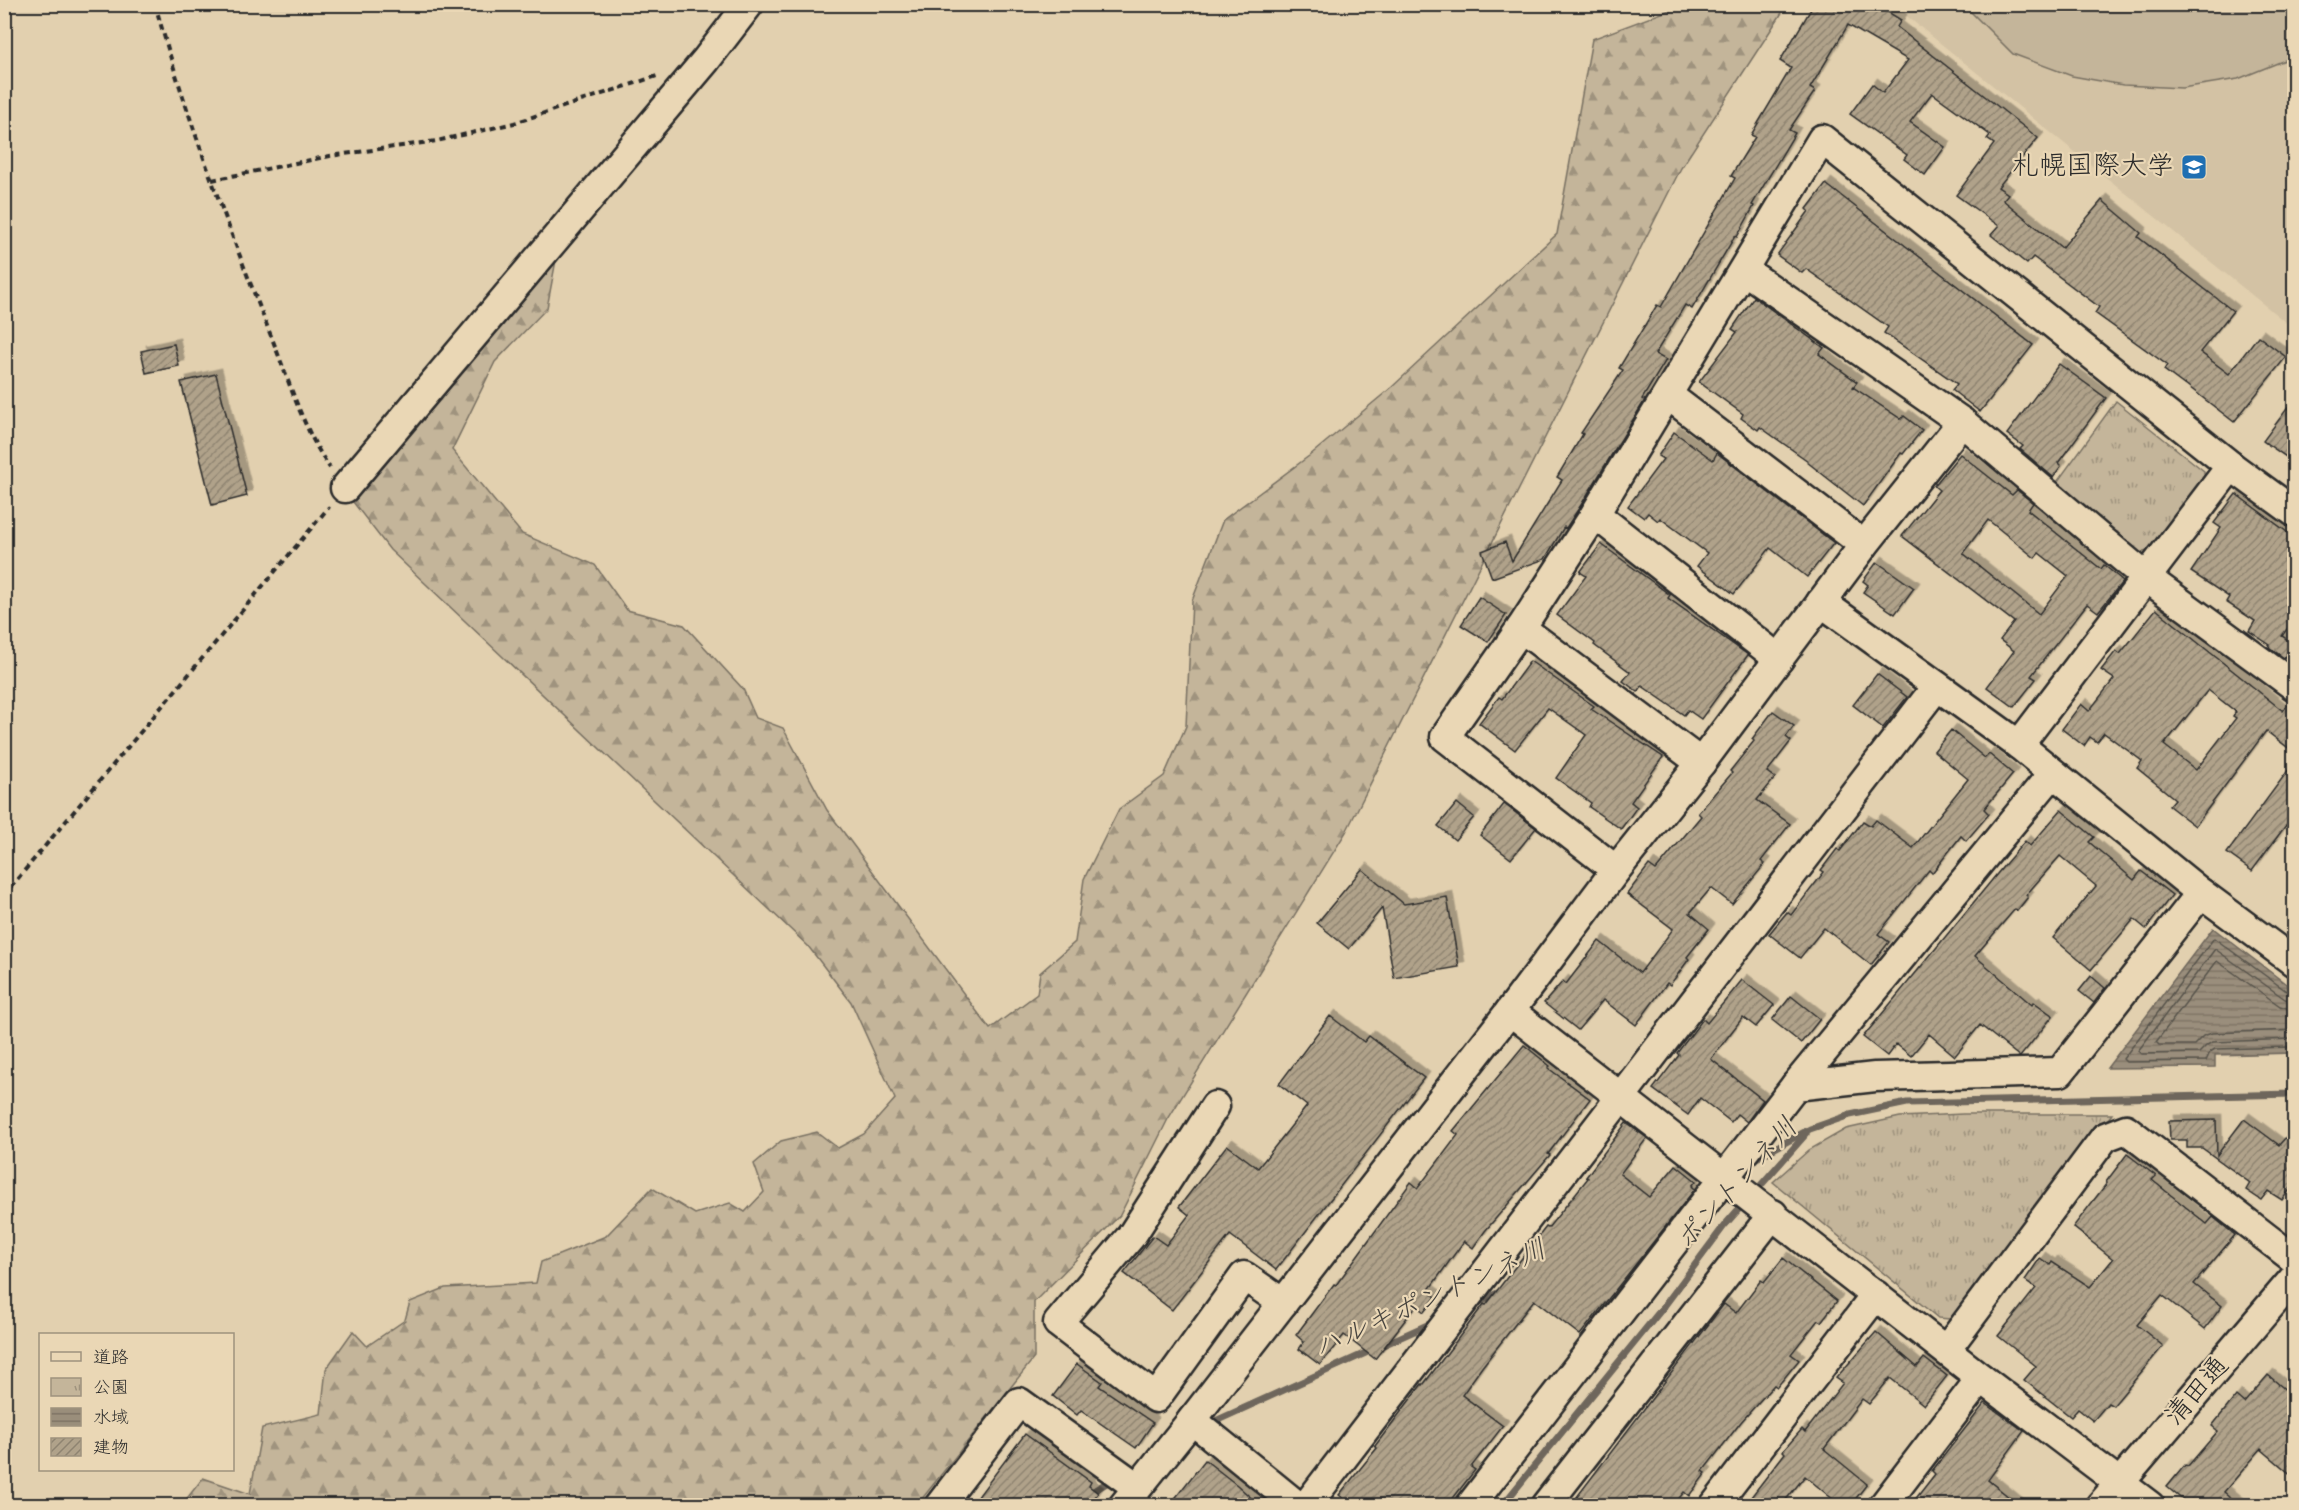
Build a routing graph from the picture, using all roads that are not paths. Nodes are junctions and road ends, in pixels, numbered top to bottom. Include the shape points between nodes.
1 (749, 4) edge
2 (1744, 270) junction
3 (1668, 395) junction
4 (1962, 422) junction
5 (2231, 466) junction
6 (345, 488) road end
7 (2295, 512) edge
8 (1595, 514) junction
9 (1864, 545) junction
10 (2147, 578) junction
11 (1821, 602) junction
12 (1521, 628) junction
13 (1779, 659) junction
14 (1938, 686) junction
15 (2295, 686) edge
16 (2019, 745) junction
17 (1701, 763) junction
18 (2053, 772) junction
19 (1616, 870) junction
20 (2201, 893) junction
21 (2295, 962) edge
22 (1510, 1011) junction
23 (1795, 1086) junction
24 (1622, 1098) junction
25 (1215, 1106) dead end
26 (1731, 1183) junction
27 (1767, 1210) junction
28 (2295, 1258) edge
29 (2295, 1278) edge
30 (1876, 1295) junction
31 (1282, 1303) junction
32 (1946, 1350) junction
33 (1188, 1353) junction
34 (1981, 1377) junction
35 (1223, 1380) junction
36 (1192, 1420) junction
37 (2120, 1482) junction
38 (1130, 1496) edge
39 (939, 1506) edge
40 (1298, 1506) edge
41 (1306, 1506) edge
42 (1470, 1506) edge
43 (1545, 1506) edge
44 (1714, 1506) edge
45 (1883, 1506) edge
46 (2100, 1506) edge
47 (2150, 1506) edge

1 - 6 street via 720,44
2 - 3 street
2 - 4 street
2 - 5 street via 1822,139
3 - 8 street
3 - 9 street
4 - 9 street
4 - 10 street
5 - 7 street
5 - 10 street
8 - 12 street
8 - 13 street
9 - 11 street
10 - 15 street
10 - 16 street
11 - 13 street
11 - 14 street
12 - 17 street
12 - 19 street via 1445,736
13 - 17 street
14 - 16 street
14 - 24 street
16 - 18 street
17 - 19 street
18 - 20 street
18 - 23 street
19 - 22 street
20 - 21 street
20 - 23 street via 2060,1072 1875,1077
22 - 24 street
22 - 31 street
23 - 26 street
24 - 26 street
24 - 41 street
25 - 33 street via 1132,1235 1058,1323 1156,1398
26 - 27 street
26 - 42 street
27 - 30 street
27 - 43 street
28 - 32 street via 2126,1129 2105,1137
29 - 37 street, 清田通
30 - 32 street
30 - 44 street
31 - 33 street via 1244,1276
31 - 35 street
32 - 34 street
33 - 35 street
34 - 37 street
34 - 45 street
35 - 36 street
36 - 38 street
36 - 40 street
37 - 46 street, 清田通
37 - 47 street
38 - 39 street via 1019,1402

